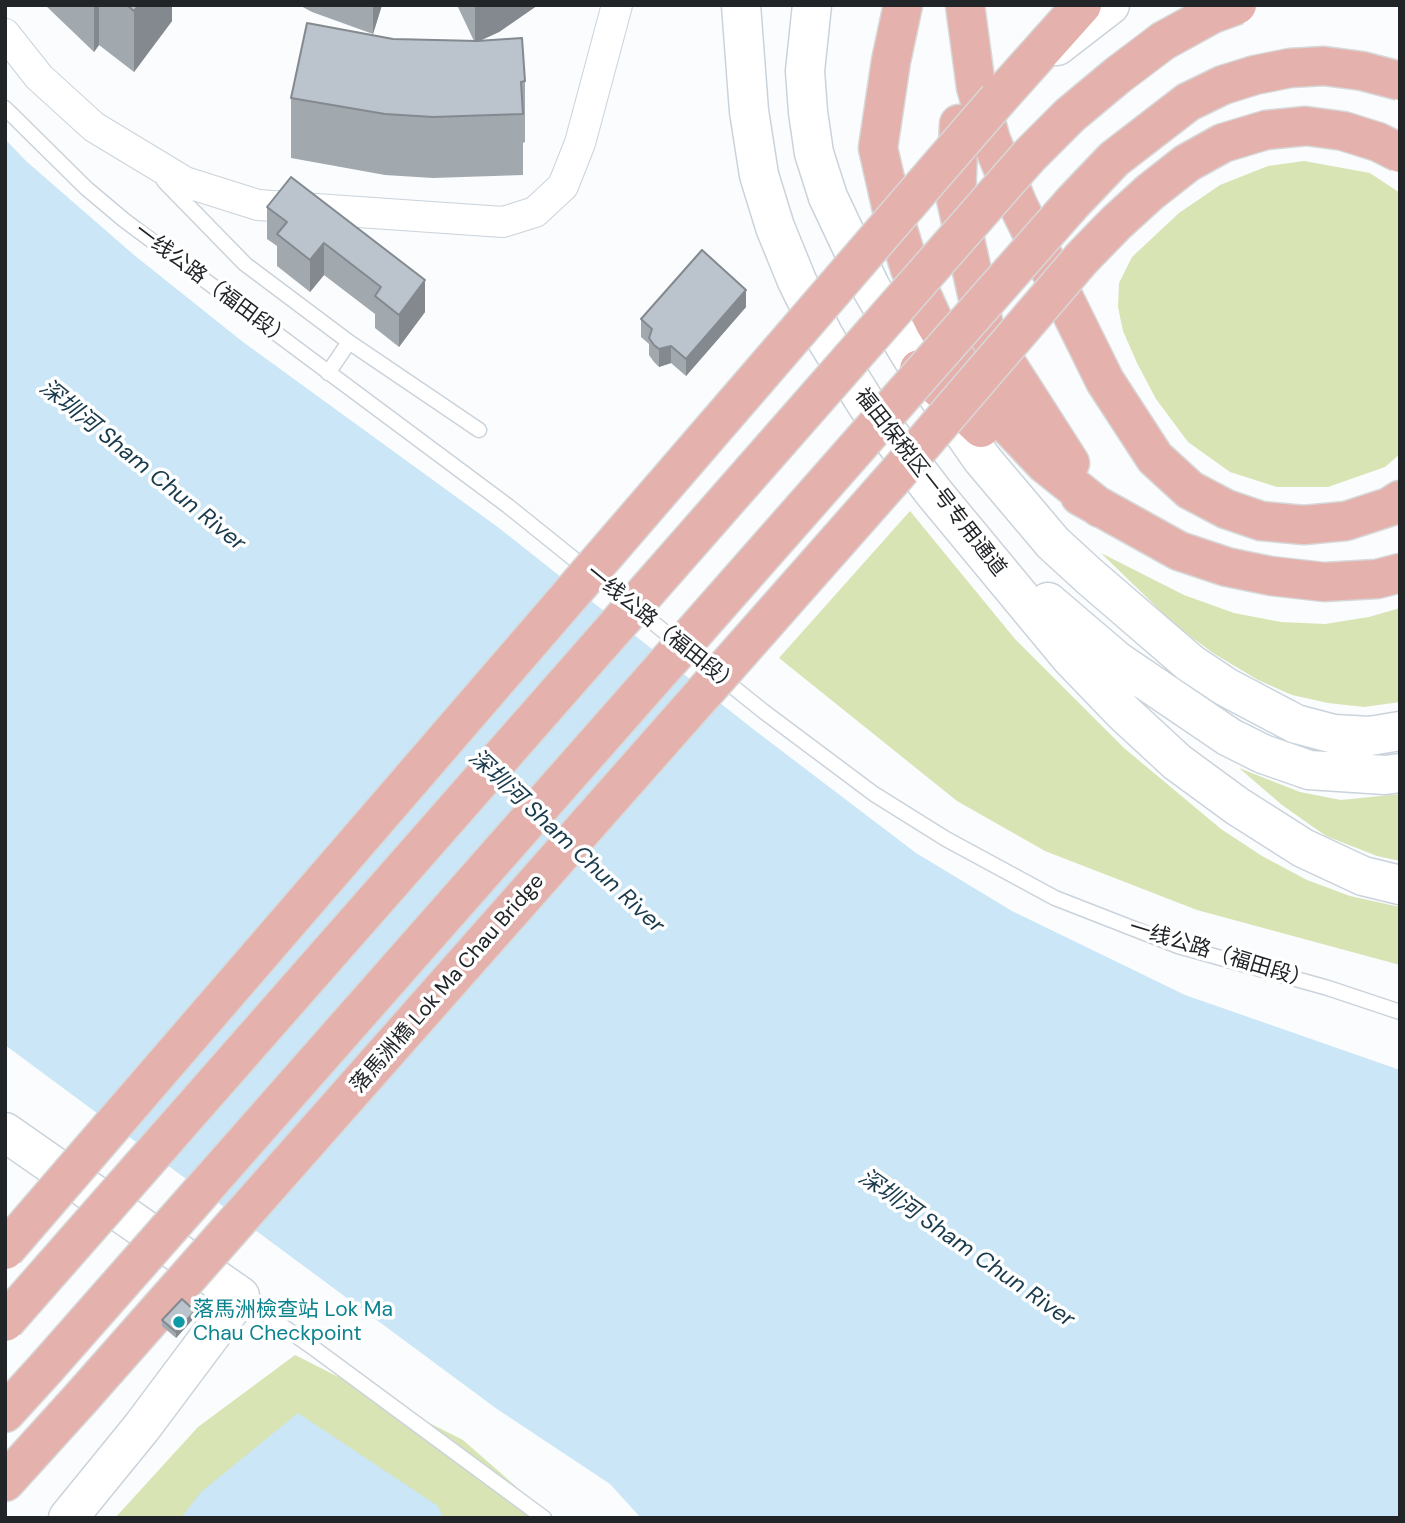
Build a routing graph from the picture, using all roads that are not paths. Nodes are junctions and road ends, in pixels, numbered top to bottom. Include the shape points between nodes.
1 (617, 5) edge
2 (741, 5) edge
3 (812, 5) edge
4 (902, 5) edge
5 (964, 5) edge
6 (1082, 5) edge
7 (1110, 5) edge
8 (1237, 5) edge
9 (5, 34) edge
10 (1400, 81) edge
11 (998, 99) junction
12 (5, 108) edge
13 (136, 152) junction
14 (1400, 153) edge
15 (349, 342) junction
16 (919, 369) junction
17 (328, 373) junction
18 (480, 430) dead end
19 (935, 494) junction
20 (1400, 500) edge
21 (1100, 508) junction
22 (1400, 573) edge
23 (1400, 731) edge
24 (1400, 773) edge
25 (1400, 885) edge
26 (1400, 1012) edge
27 (10, 1144) edge
28 (5, 1250) edge
29 (240, 1296) junction
30 (5, 1322) edge
31 (5, 1413) edge
32 (5, 1482) edge
33 (68, 1518) edge
34 (544, 1518) edge

1 - 13 street via 580,143 563,186 535,212 503,222 258,205 185,182
2 - 19 main road, 福田保税区一号专用通道 via 755,149 775,227 824,336 867,405
3 - 16 main road via 805,71 814,153 828,197 870,286
4 - 21 main road via 878,148 910,269 934,322 965,372 1045,464
5 - 20 main road via 976,88 1018,205 1105,381 1155,458 1190,490 1261,521 1304,526 1346,521
5 - 21 main road via 956,199 985,330
6 - 11 main road
7 - 11 main road
8 - 30 main road, bridge via 1163,41 1070,115 1030,156
9 - 13 street via 39,77 94,127
10 - 31 main road, bridge via 1324,66 1290,68 1223,85 1188,102 1114,159
11 - 28 main road, bridge
12 - 17 lane, 一线公路（福田段） via 95,197
13 - 15 lane via 245,264
14 - 32 main road, 落馬洲橋 Lok Ma Chau Bridge, bridge via 1343,131 1306,126 1266,130 1223,143 1150,192 1099,241
15 - 17 lane
15 - 18 lane
16 - 21 main road via 1000,444
16 - 23 main road via 982,459 1053,543 1190,663 1296,724 1334,734 1370,736
17 - 26 lane, 一线公路（福田段） via 508,506 763,711 874,794 946,839 1055,898 1166,942
19 - 24 main road via 1117,661 1229,737 1309,770
19 - 25 main road, 福田保税区一号专用通道 via 1045,628 1177,762 1303,848 1363,876
21 - 22 main road via 1179,551 1227,567 1324,582
27 - 29 main road
29 - 33 main road
29 - 34 lane

